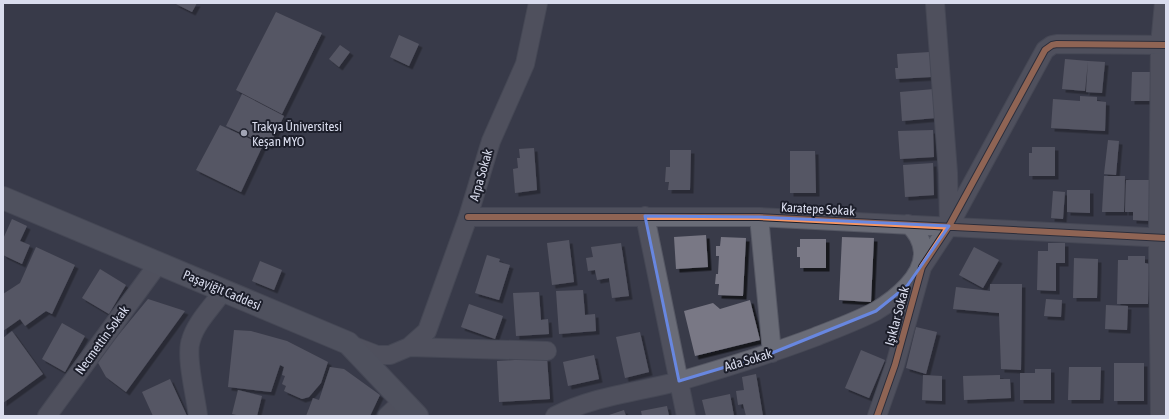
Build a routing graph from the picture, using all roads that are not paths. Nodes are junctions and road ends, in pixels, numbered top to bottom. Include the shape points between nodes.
1 (538, 3) edge
2 (935, 3) edge
3 (1164, 3) edge
4 (1163, 45) edge
5 (3, 198) edge
6 (645, 216) junction
7 (468, 217) junction
8 (758, 217) junction
9 (908, 224) junction
10 (949, 226) junction
11 (1162, 238) edge
12 (158, 264) junction
13 (922, 267) junction
14 (223, 291) junction
15 (348, 343) junction
16 (402, 350) junction
17 (547, 351) dead end
18 (772, 353) junction
19 (679, 381) junction
20 (403, 401) edge
21 (47, 416) edge
22 (198, 416) edge
23 (387, 416) edge
24 (555, 416) edge
25 (686, 416) edge
26 (877, 416) edge
27 (1160, 416) edge

1 - 7 street, Arpa Sokak via 525,64 491,140
2 - 10 street via 948,173
3 - 4 street
4 - 10 street, Işıklar Sokak via 1057,44 1048,47
4 - 11 street
5 - 12 main road, Paşayiğit Caddesi
6 - 7 street, Karatepe Sokak
6 - 8 street, Karatepe Sokak
6 - 19 street
7 - 16 street, Arpa Sokak via 430,324 422,337
8 - 9 street, Karatepe Sokak
8 - 18 street
9 - 10 street, Karatepe Sokak
9 - 13 street via 921,242
10 - 11 street, Karatepe Sokak
10 - 13 street, Işıklar Sokak
11 - 27 street
12 - 14 main road, Paşayiğit Caddesi
12 - 21 street, Necmettin Sokak
13 - 18 street, Ada Sokak via 895,297 876,310
13 - 26 street, Işıklar Sokak via 895,365
14 - 15 main road, Paşayiğit Caddesi
14 - 22 street via 190,340 189,357
15 - 16 street via 378,355
15 - 20 main road, Paşayiğit Caddesi
16 - 17 street
16 - 20 street, Arpa Sokak via 387,358 382,365 382,375
18 - 19 street, Ada Sokak
19 - 24 street, Ada Sokak via 582,404
19 - 25 street
20 - 23 street

